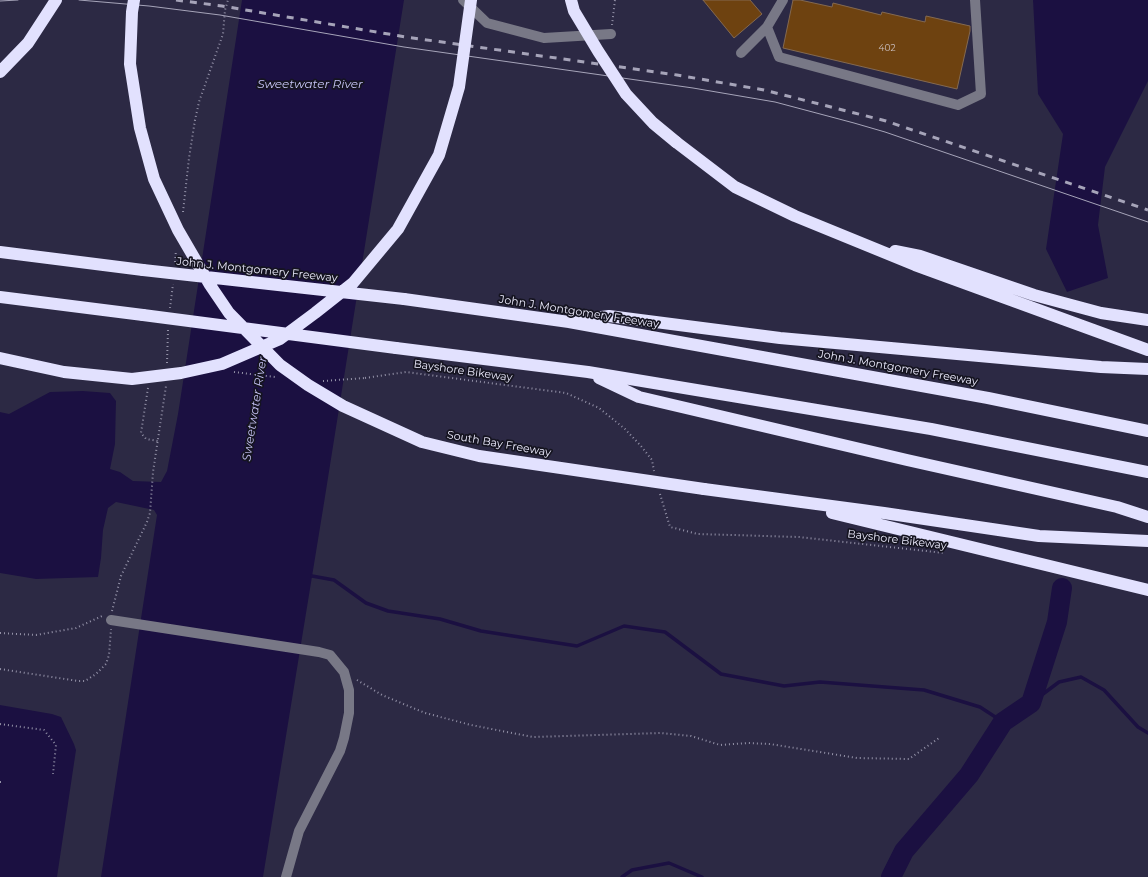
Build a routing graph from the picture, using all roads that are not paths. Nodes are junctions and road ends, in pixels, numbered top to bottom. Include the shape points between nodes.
1 (56, 0) edge
2 (134, 0) edge
3 (463, 0) edge
4 (471, 0) edge
5 (570, 0) edge
6 (783, 0) edge
7 (975, 0) edge
8 (767, 27) junction
9 (611, 34) road end
10 (741, 53) dead end
11 (0, 72) edge
12 (865, 245) junction
13 (0, 252) edge
14 (0, 297) edge
15 (1148, 320) edge
16 (569, 322) junction
17 (1148, 350) edge
18 (0, 358) edge
19 (1148, 369) edge
20 (588, 372) junction
21 (1148, 431) edge
22 (1148, 472) edge
23 (780, 500) junction
24 (1148, 517) edge
25 (1148, 541) edge
26 (1148, 590) edge
27 (108, 617) road end
28 (286, 877) edge

1 - 11 highway via 28,43
2 - 23 highway, South Bay Freeway, bridge via 130,64 140,128 154,179 178,230 210,285 230,313 280,365 343,406 422,442 479,456
3 - 9 lane via 487,23 544,38
4 - 18 highway, bridge via 459,87 439,155 398,229 353,283 315,313 280,339 222,364 181,373 132,379 64,372
5 - 12 highway, bridge via 598,51 626,94 653,123 735,187 795,216
6 - 8 lane
7 - 8 lane via 981,94 958,105 779,57
8 - 10 lane
12 - 15 highway via 920,256 1034,295 1101,313
12 - 17 highway
13 - 16 highway, John J. Montgomery Freeway, bridge via 404,299
14 - 20 highway, bridge
16 - 19 highway via 609,316 780,338
16 - 21 highway, John J. Montgomery Freeway via 988,398
20 - 22 highway via 931,429
20 - 24 highway via 639,397 1117,507
23 - 25 highway via 884,512 1039,536
23 - 26 highway
27 - 28 lane via 319,652 330,655 344,672 349,690 349,713 342,744 300,831

